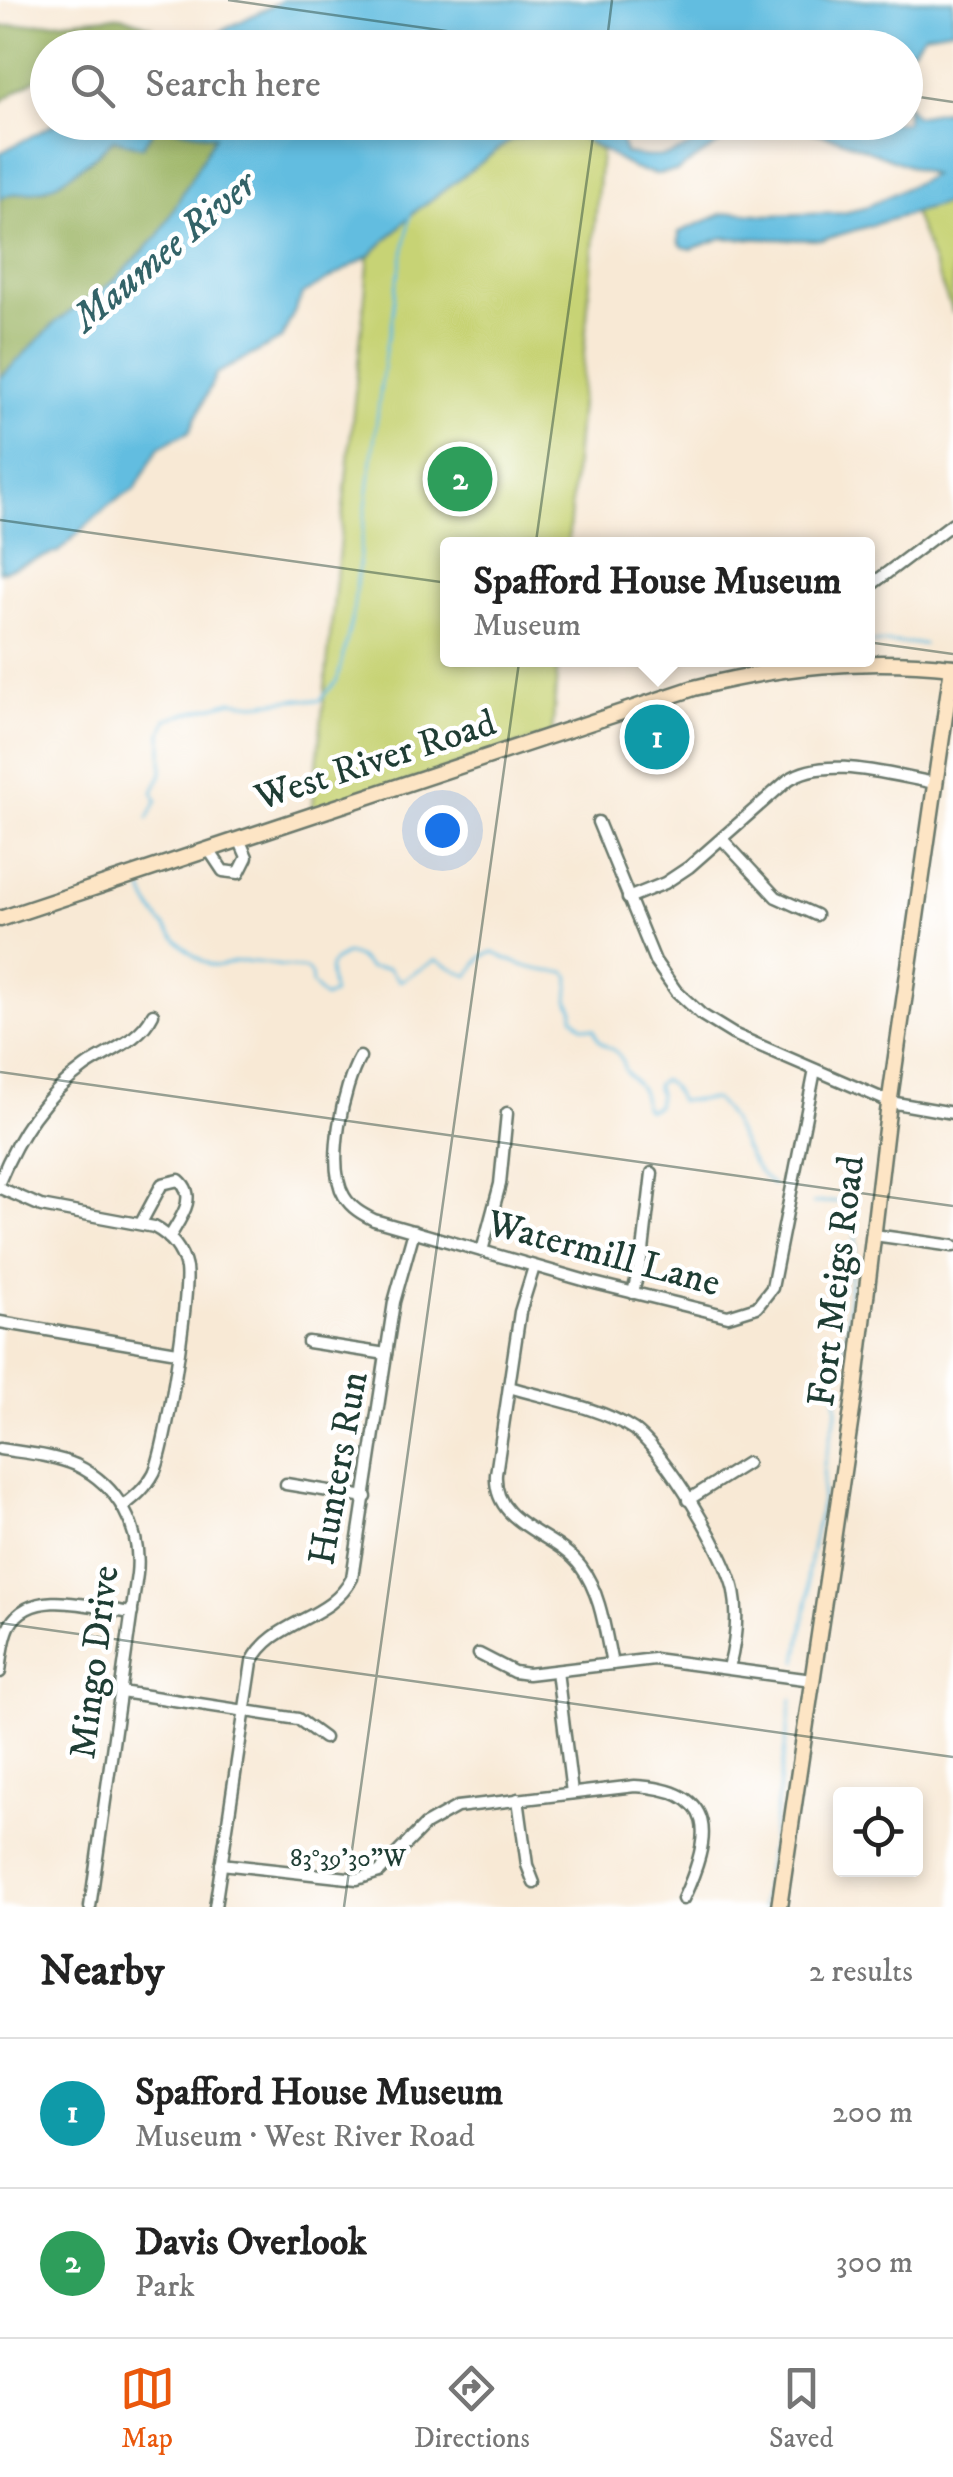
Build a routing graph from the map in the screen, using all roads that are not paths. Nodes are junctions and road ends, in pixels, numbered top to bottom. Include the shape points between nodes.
1 (953, 523) edge
2 (875, 582) edge
3 (875, 663) edge
4 (953, 665) edge
5 (810, 667) edge
6 (936, 783) junction
7 (598, 822) dead end
8 (239, 838) junction
9 (722, 839) junction
10 (208, 850) junction
11 (628, 898) junction
12 (816, 915) dead end
13 (0, 919) edge
14 (154, 1014) dead end
15 (360, 1057) dead end
16 (815, 1070) junction
17 (890, 1102) junction
18 (507, 1113) dead end
19 (953, 1113) edge
20 (652, 1172) dead end
21 (0, 1180) edge
22 (0, 1188) edge
23 (141, 1223) junction
24 (414, 1231) junction
25 (874, 1235) junction
26 (170, 1238) junction
27 (953, 1246) edge
28 (482, 1251) junction
29 (534, 1267) junction
30 (632, 1293) junction
31 (0, 1322) edge
32 (308, 1342) dead end
33 (177, 1352) junction
34 (386, 1354) junction
35 (509, 1387) junction
36 (0, 1449) edge
37 (746, 1463) dead end
38 (286, 1484) dead end
39 (366, 1497) junction
40 (688, 1500) junction
41 (122, 1507) junction
42 (132, 1614) junction
43 (479, 1654) dead end
44 (612, 1664) junction
45 (728, 1668) junction
46 (557, 1670) junction
47 (0, 1672) edge
48 (812, 1680) junction
49 (121, 1692) junction
50 (243, 1710) junction
51 (324, 1738) dead end
52 (572, 1793) junction
53 (518, 1799) junction
54 (220, 1864) junction
55 (534, 1883) dead end
56 (684, 1899) dead end
57 (90, 1907) edge
58 (215, 1907) edge
59 (779, 1907) edge

1 - 2 street
3 - 4 street, West River Road
4 - 6 street, Fort Meigs Road
5 - 8 street, West River Road via 749,674 666,696
6 - 9 street via 810,768
6 - 17 street, Fort Meigs Road
7 - 11 street
8 - 10 street, West River Road
8 - 10 street via 247,858 240,873 223,871
9 - 11 street via 675,878
9 - 12 street via 776,897
10 - 13 street, West River Road
11 - 16 street via 655,961 688,1004 732,1034
14 - 21 street via 140,1032 50,1096 21,1134
15 - 24 street, Watermill Lane via 349,1076 336,1177 358,1212
16 - 17 street
16 - 30 street, Watermill Lane via 766,1299 728,1316
17 - 19 street
17 - 25 street, Fort Meigs Road
18 - 28 street via 500,1184
20 - 30 street
22 - 23 street via 41,1206
23 - 26 street
23 - 26 street via 162,1184 179,1180 189,1197
24 - 28 street, Watermill Lane
24 - 34 street, Hunters Run
25 - 27 street
25 - 48 street, Fort Meigs Road
26 - 33 street via 186,1278
28 - 29 street, Watermill Lane
29 - 30 street, Watermill Lane
29 - 35 street
31 - 33 street
32 - 34 street
33 - 41 street via 159,1460
34 - 39 street, Hunters Run
35 - 40 street via 633,1429
35 - 44 street via 496,1474 499,1498 514,1518 561,1546 585,1572
36 - 41 street, Mingo Drive via 76,1465 100,1480
37 - 40 street
38 - 39 street
39 - 50 street, Hunters Run via 346,1589 262,1645
40 - 45 street via 735,1594
41 - 42 street, Mingo Drive via 138,1552
42 - 47 street via 54,1602 29,1607 8,1629
42 - 49 street, Mingo Drive
43 - 46 street via 521,1674
44 - 45 street via 654,1658
44 - 46 street
45 - 48 street
46 - 52 street
48 - 59 street, Fort Meigs Road
49 - 50 street
49 - 57 street, Mingo Drive
50 - 51 street via 298,1719
50 - 54 street, Hunters Run
52 - 53 street
52 - 56 street via 654,1787 689,1800 703,1834
53 - 54 street via 446,1812 368,1876
53 - 55 street
54 - 58 street, Hunters Run

